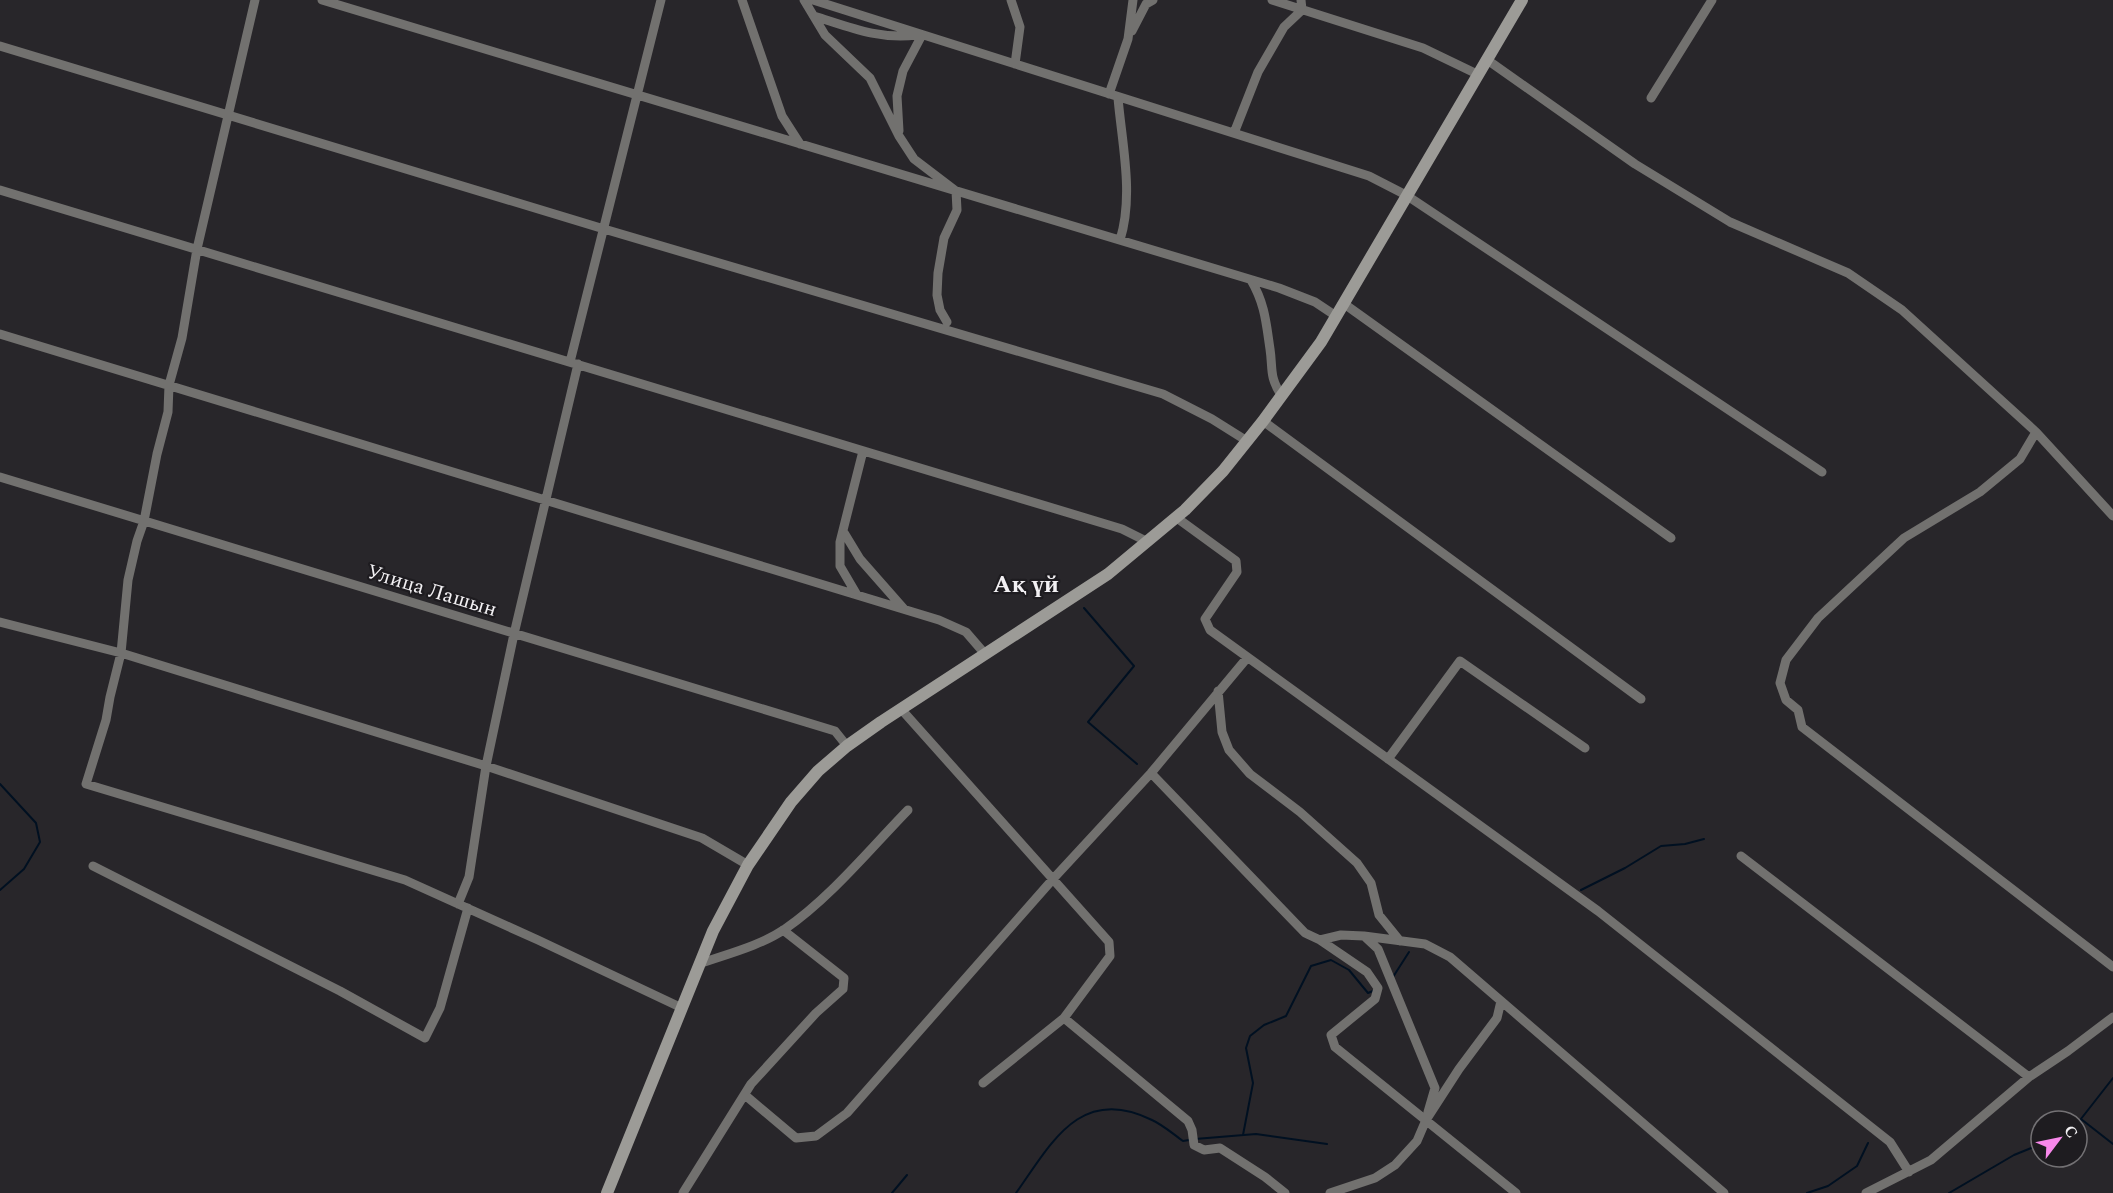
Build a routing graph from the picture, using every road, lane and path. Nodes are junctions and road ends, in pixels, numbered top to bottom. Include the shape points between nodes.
1 (255, 0) edge
2 (322, 0) edge
3 (661, 0) edge
4 (742, 0) edge
5 (804, 0) edge
6 (813, 0) edge
7 (1011, 0) edge
8 (1133, 0) edge
9 (1153, 0) edge
10 (1272, 0) edge
11 (1522, 0) edge
12 (1712, 0) edge
13 (1302, 5) edge
14 (814, 16) junction
15 (922, 35) junction
16 (1128, 39) junction
17 (0, 46) edge
18 (1486, 59) junction
19 (1016, 64) junction
20 (1477, 74) junction
21 (638, 95) junction
22 (1113, 96) junction
23 (1651, 98) dead end
24 (227, 115) junction
25 (1234, 133) junction
26 (899, 136) junction
27 (800, 144) junction
28 (914, 159) junction
29 (917, 179) junction
30 (0, 190) edge
31 (956, 191) junction
32 (1406, 195) junction
33 (604, 229) junction
34 (1120, 240) junction
35 (197, 249) junction
36 (1251, 280) junction
37 (1343, 303) junction
38 (1336, 316) junction
39 (947, 322) dead end
40 (0, 334) edge
41 (574, 363) junction
42 (169, 385) junction
43 (1281, 395) junction
44 (1263, 421) junction
45 (2036, 432) junction
46 (1247, 441) junction
47 (863, 451) junction
48 (1822, 472) dead end
49 (0, 477) edge
50 (546, 500) junction
51 (2113, 516) edge
52 (1177, 518) junction
53 (144, 521) junction
54 (843, 531) junction
55 (1671, 538) dead end
56 (1149, 542) junction
57 (857, 595) junction
58 (905, 610) junction
59 (0, 622) edge
60 (514, 634) junction
61 (121, 653) junction
62 (985, 654) junction
63 (1247, 658) junction
64 (1218, 691) junction
65 (1641, 699) dead end
66 (901, 709) junction
67 (847, 746) junction
68 (1585, 748) dead end
69 (1388, 759) junction
70 (486, 766) junction
71 (1151, 773) junction
72 (908, 810) dead end
73 (1741, 856) dead end
74 (748, 865) junction
75 (93, 866) dead end
76 (1053, 879) junction
77 (463, 906) junction
78 (783, 930) junction
79 (1364, 936) junction
80 (1320, 940) junction
81 (1400, 941) junction
82 (699, 964) junction
83 (2113, 967) edge
84 (1501, 1001) junction
85 (682, 1008) junction
86 (2113, 1017) edge
87 (1064, 1018) junction
88 (2029, 1077) junction
89 (982, 1083) dead end
90 (745, 1095) junction
91 (1426, 1120) junction
92 (1909, 1172) junction
93 (607, 1193) edge
94 (683, 1193) edge
95 (1285, 1193) edge
96 (1330, 1193) edge
97 (1516, 1193) edge
98 (1724, 1193) edge
99 (1866, 1193) edge

1 - 24 street
2 - 21 street
3 - 21 street
4 - 27 street via 782,116
5 - 14 street
6 - 15 street
7 - 19 street via 1020,27
8 - 16 street
9 - 16 street via 1146,4
10 - 13 street
11 - 18 main road
12 - 23 street
13 - 20 street via 1423,48
13 - 25 street via 1258,72
14 - 15 street via 876,35
14 - 26 street via 825,35 870,78
15 - 19 street
15 - 26 street via 903,71 897,96
16 - 22 street
17 - 24 street
18 - 20 main road
18 - 45 street via 1635,164 1730,222 1848,273 1902,310
19 - 22 street
20 - 32 main road
21 - 27 street
21 - 33 street
22 - 25 street
22 - 34 street via 1126,190 1126,220
24 - 33 street
24 - 35 street
25 - 32 street via 1369,176
26 - 28 street
27 - 29 street
28 - 29 street
28 - 31 street
29 - 31 street
30 - 35 street
31 - 34 street
31 - 39 street via 957,210 944,238 937,295
32 - 37 main road
32 - 48 street
33 - 41 street
33 - 46 street via 1163,394
34 - 36 street
35 - 41 street
35 - 42 street via 182,338
36 - 38 street via 1315,302
36 - 43 street via 1262,299 1273,382
37 - 38 main road
37 - 55 street
38 - 43 main road
40 - 42 street
41 - 47 street
41 - 50 street
42 - 50 street
42 - 53 street via 168,412
43 - 44 main road
44 - 46 main road
44 - 65 street
45 - 51 street
45 - 83 street via 2020,459 1980,492 1904,538 1818,618 1786,660 1780,683 1786,700 1798,710 1802,727
46 - 52 main road
47 - 54 street
47 - 56 street via 1122,529
49 - 53 street, Улица Лашын
50 - 57 street
50 - 60 street
52 - 56 main road
52 - 63 street via 1236,561 1237,572 1205,619 1210,630
53 - 60 street, Улица Лашын
53 - 61 street via 128,580
54 - 57 street via 840,566
54 - 58 street via 860,559
56 - 62 main road via 1108,574
57 - 58 street
58 - 62 street via 966,632
59 - 61 street
60 - 67 street, Улица Лашын via 835,731
60 - 70 street
61 - 70 street
61 - 77 street via 86,784 405,880
62 - 66 main road
63 - 64 street
63 - 69 street
64 - 71 street
64 - 81 street via 1222,732 1229,750 1250,774 1357,863 1371,883 1379,915
66 - 67 main road
66 - 76 street
67 - 74 main road via 791,802
68 - 69 street via 1460,661
69 - 92 street via 1607,918 1890,1142
70 - 74 street via 702,838
70 - 77 street
71 - 76 street
71 - 80 street via 1305,933
72 - 78 street via 814,906
73 - 88 street
74 - 82 main road
75 - 77 street via 425,1038 440,1008
76 - 87 street via 1109,942 1110,957
76 - 90 street via 847,1113 816,1136 796,1138
77 - 85 street
78 - 82 street
78 - 90 street via 844,978 843,989 816,1013
79 - 80 street via 1341,935
79 - 81 street
79 - 91 street via 1378,949 1435,1088
80 - 91 street via 1367,972 1378,988 1375,999 1331,1035 1335,1047
81 - 84 street via 1425,944 1450,957
82 - 85 main road
84 - 91 street via 1497,1018
84 - 98 street
85 - 93 main road
86 - 88 street
87 - 89 street
87 - 95 street via 1188,1121 1194,1145 1204,1150 1220,1148
88 - 92 street via 1931,1160
90 - 94 street
91 - 96 street via 1417,1141 1395,1165 1375,1178
91 - 97 street
92 - 99 street

